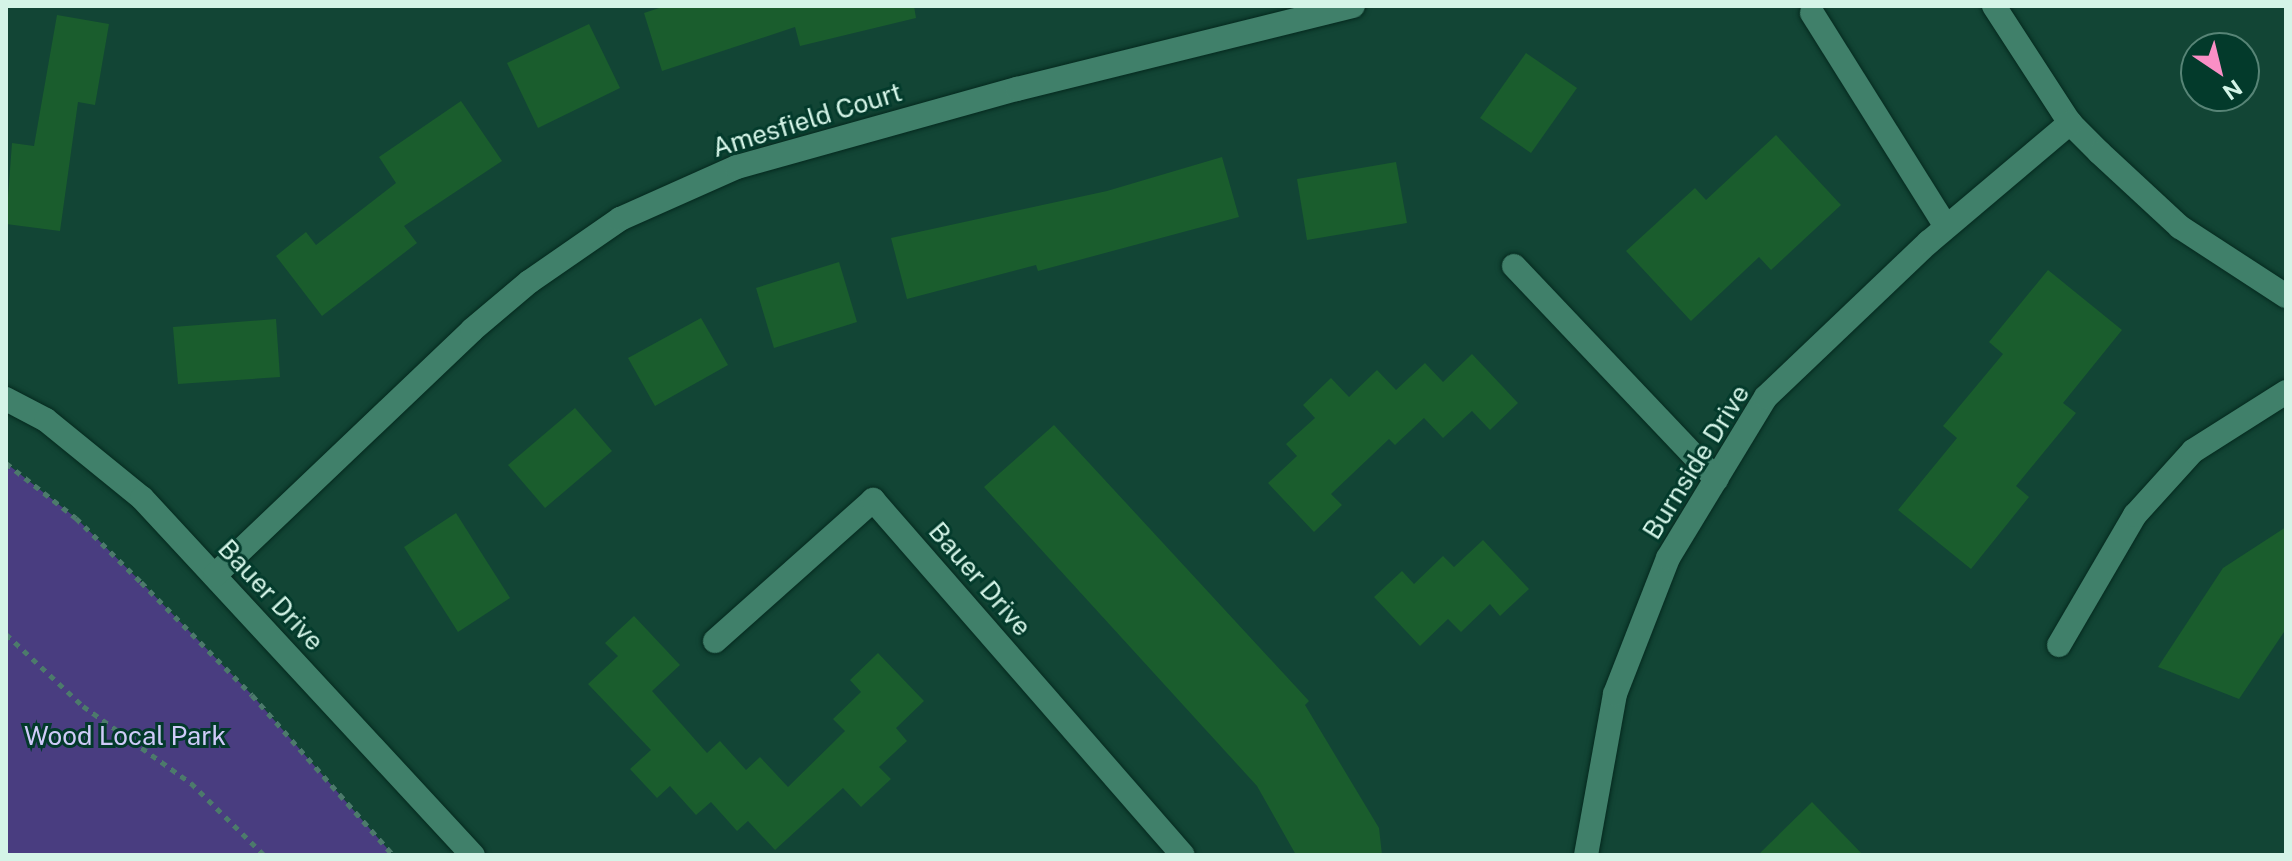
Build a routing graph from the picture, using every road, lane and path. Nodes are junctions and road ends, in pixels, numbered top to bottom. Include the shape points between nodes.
1 (1353, 6) edge
2 (1994, 6) edge
3 (1812, 13) dead end
4 (2070, 123) junction
5 (1946, 227) junction
6 (1514, 266) dead end
7 (2286, 296) edge
8 (2286, 392) edge
9 (6, 399) edge
10 (6, 463) edge
11 (1716, 479) junction
12 (215, 575) junction
13 (6, 634) edge
14 (715, 641) dead end
15 (2059, 645) dead end
16 (264, 855) edge
17 (393, 855) edge
18 (473, 855) edge
19 (1183, 855) edge
20 (1586, 855) edge

1 - 12 street, Amesfield Court via 1017,89 737,167 620,219 529,282 472,330
2 - 4 street
3 - 5 street
4 - 5 street, Burnside Drive
4 - 7 street via 2180,227
5 - 11 street, Burnside Drive via 1766,397
6 - 11 street
8 - 15 street via 2193,451 2135,515
9 - 12 street, Bauer Drive via 46,420 142,498
10 - 17 path via 76,518 141,582 252,695
11 - 20 street, Burnside Drive via 1668,558 1615,694
12 - 18 street, Bauer Drive
13 - 16 path via 83,706 191,783
14 - 19 street, Bauer Drive via 873,500

